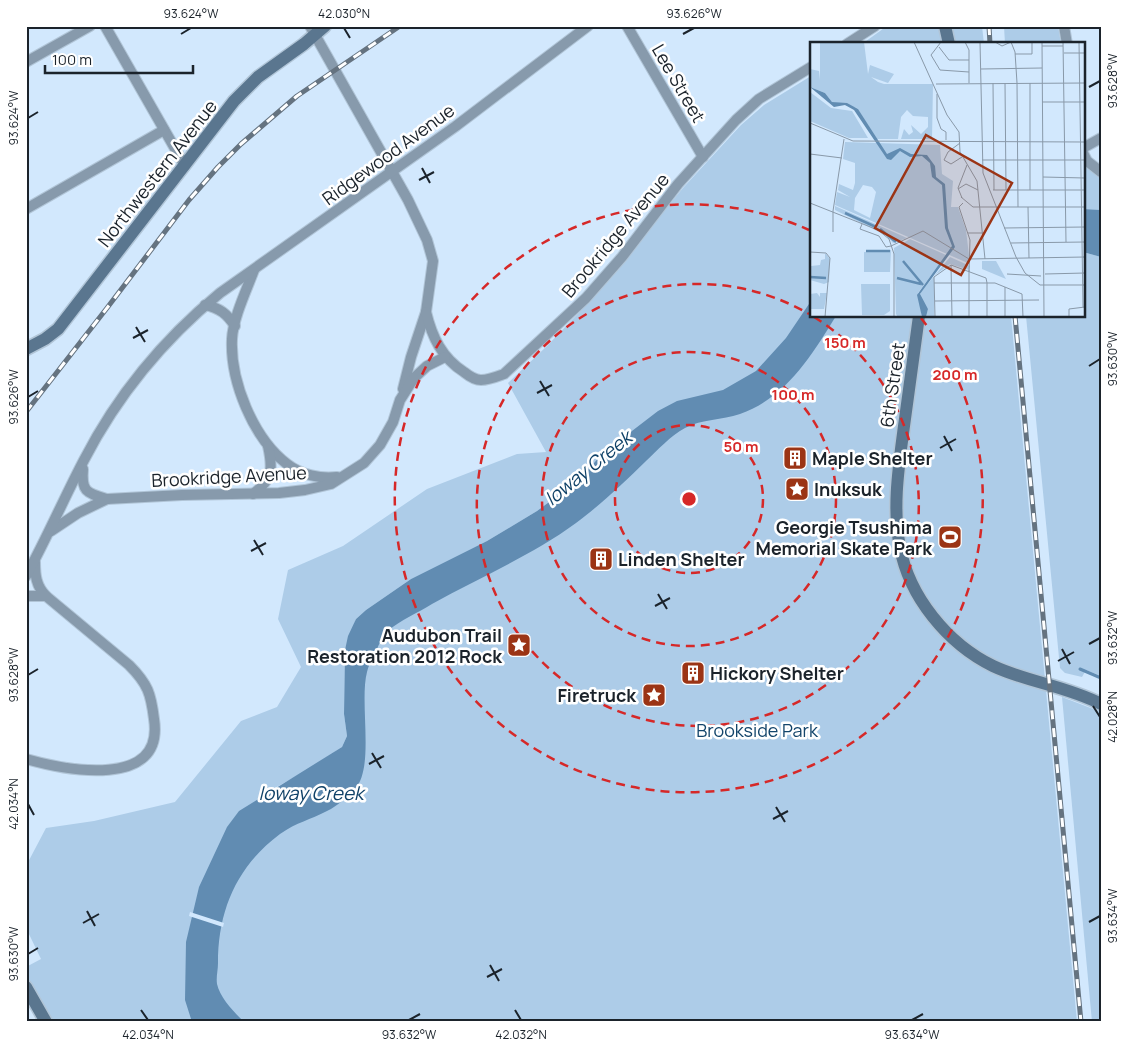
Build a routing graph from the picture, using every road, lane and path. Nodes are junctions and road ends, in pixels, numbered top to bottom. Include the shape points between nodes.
1 (90, 26) edge
2 (105, 26) edge
3 (326, 26) edge
4 (588, 26) edge
5 (627, 26) edge
6 (875, 26) edge
7 (946, 26) edge
8 (1064, 26) edge
9 (312, 31) edge
10 (850, 42) edge
11 (949, 42) edge
12 (1067, 42) edge
13 (26, 62) edge
14 (810, 68) edge
15 (164, 130) junction
16 (1101, 138) edge
17 (1084, 147) edge
18 (1084, 155) edge
19 (702, 157) junction
20 (184, 166) junction
21 (392, 172) junction
22 (1101, 172) edge
23 (26, 209) edge
24 (254, 270) junction
25 (205, 305) junction
26 (426, 312) junction
27 (919, 318) edge
28 (235, 326) junction
29 (26, 350) edge
30 (445, 357) junction
31 (400, 400) junction
32 (268, 445) junction
33 (84, 459) junction
34 (343, 477) junction
35 (253, 494) junction
36 (107, 499) junction
37 (50, 532) junction
38 (35, 560) junction
39 (26, 576) edge
40 (26, 596) edge
41 (46, 596) junction
42 (1101, 704) edge
43 (26, 759) edge
44 (26, 987) edge
45 (46, 1022) edge

1 - 13 street
2 - 15 street
3 - 9 main road, Northwestern Avenue
4 - 21 street, Ridgewood Avenue
5 - 19 street, Lee Street
6 - 10 street
7 - 11 main road
8 - 12 street
9 - 20 main road, Northwestern Avenue via 234,101
9 - 21 street
14 - 19 street, Brookridge Avenue via 759,99
15 - 20 street
15 - 23 street
16 - 17 street
18 - 22 street
19 - 30 street, Brookridge Avenue via 586,298 504,374 479,380 455,367
20 - 29 main road, Northwestern Avenue via 58,329
21 - 24 street, Ridgewood Avenue
21 - 26 street via 427,240 433,260
24 - 25 street, Ridgewood Avenue
24 - 28 street
25 - 28 street via 227,314
25 - 33 street, Ridgewood Avenue via 139,374
26 - 30 street
26 - 31 street
27 - 42 main road, 6th Street via 900,452 896,517 900,549 912,581 933,617 978,657 1016,675
28 - 32 street via 232,337 234,367 240,393
30 - 31 street, Brookridge Avenue via 427,366 414,378
31 - 34 street, Brookridge Avenue via 393,422 380,445 364,463
32 - 34 street via 288,465 308,474
32 - 35 street via 272,464 269,476
33 - 36 street, Brookridge Avenue via 82,482 85,490
33 - 37 street, Ridgewood Avenue
34 - 35 street, Brookridge Avenue via 331,484 305,490
35 - 36 street, Brookridge Avenue
36 - 37 street, Brookridge Avenue
37 - 38 street, Ridgewood Avenue
38 - 39 street, Ridgewood Avenue
38 - 41 street via 36,580
40 - 41 street
41 - 43 street via 139,674 149,690 156,726 151,749 122,768 94,771
44 - 45 main road

